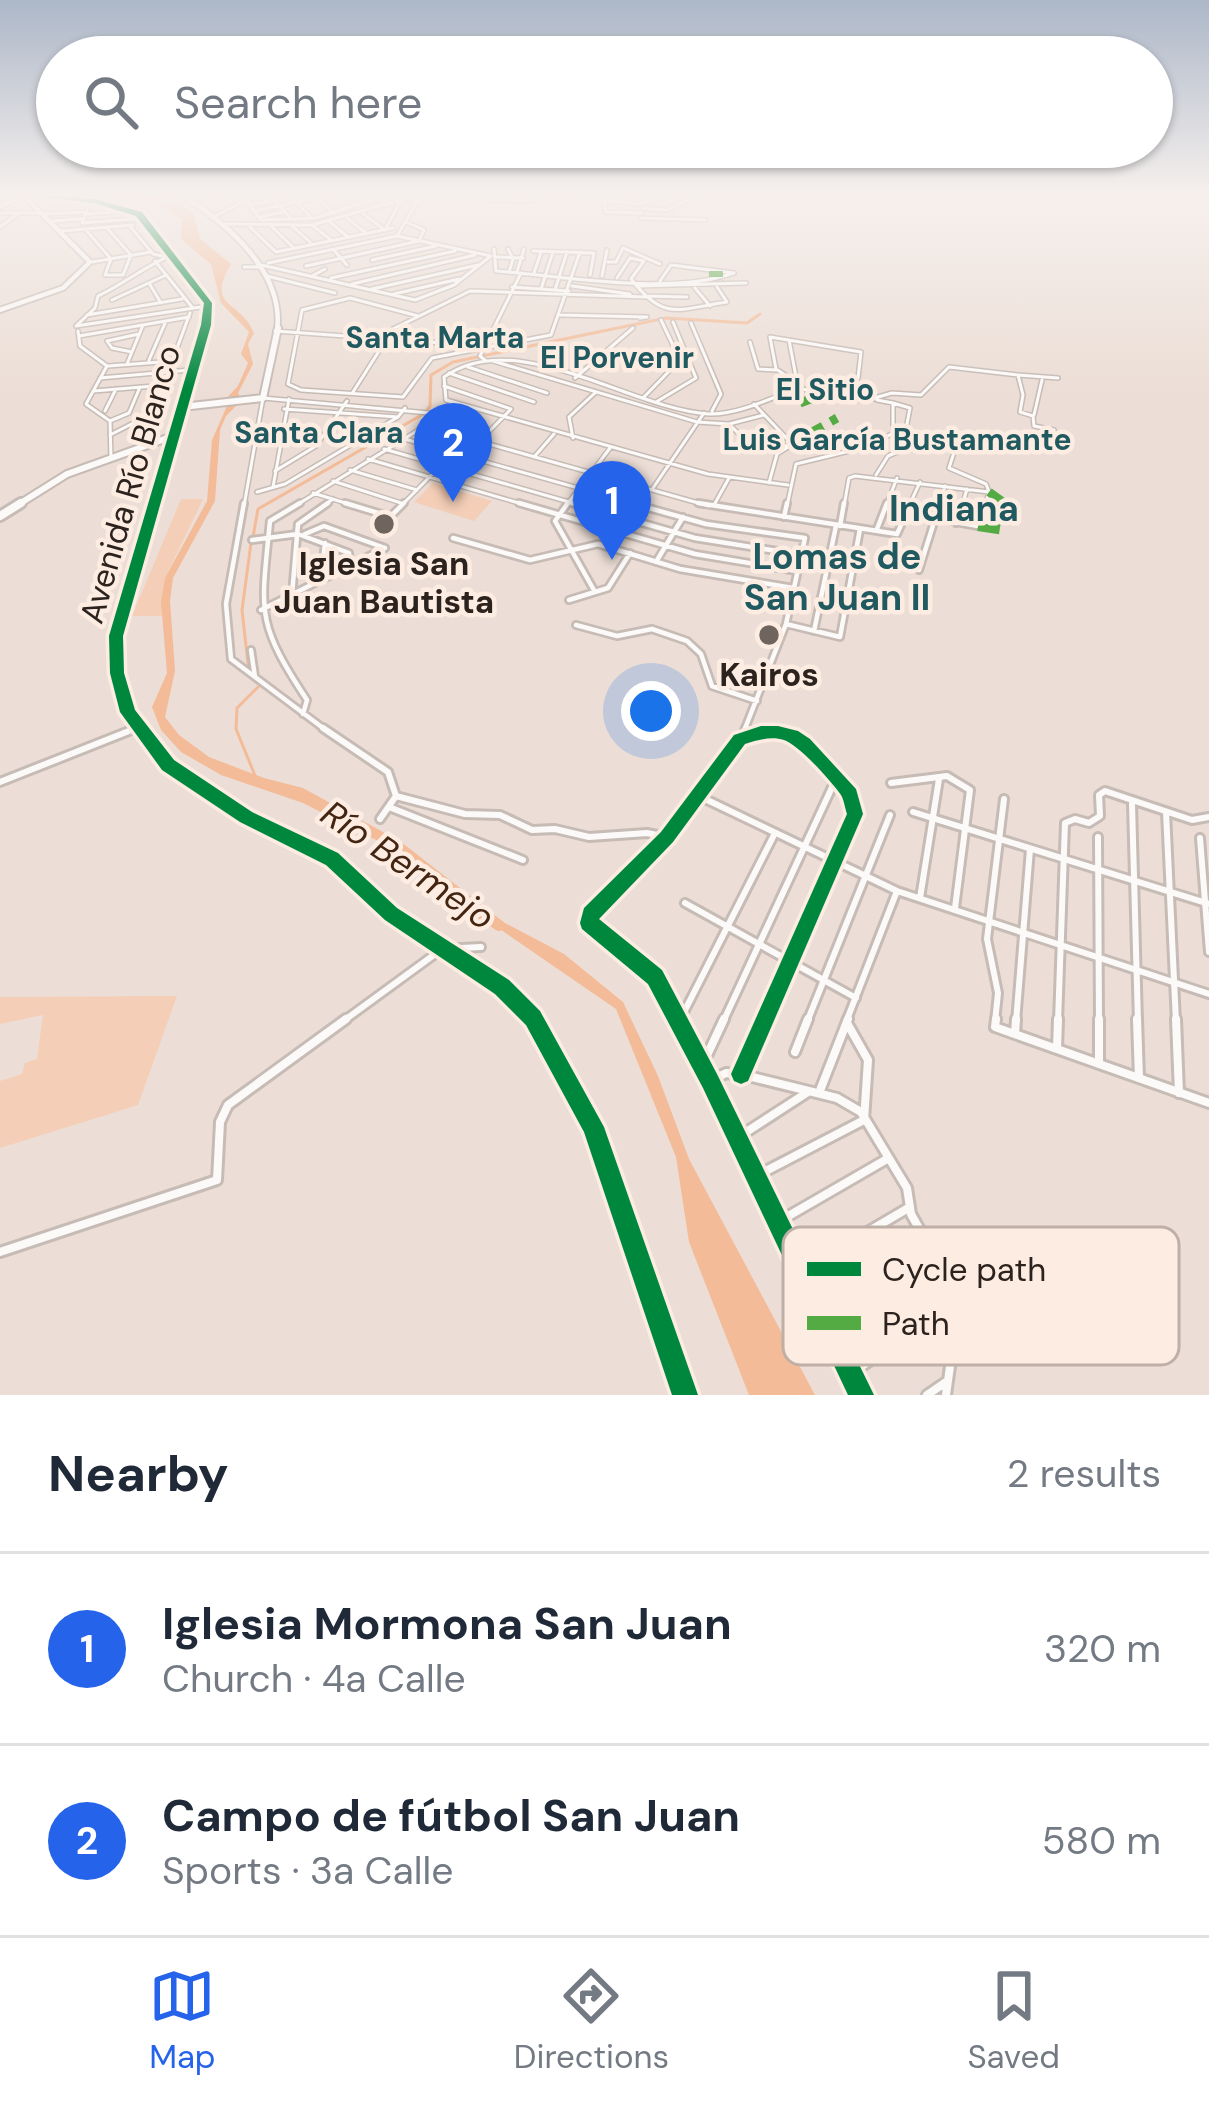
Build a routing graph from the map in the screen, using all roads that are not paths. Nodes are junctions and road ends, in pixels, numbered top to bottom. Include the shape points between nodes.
1 (88, 259) edge
2 (111, 259) joint
3 (130, 259) edge
4 (158, 259) edge
5 (176, 259) edge
6 (252, 259) edge
7 (253, 259) edge
8 (286, 259) edge
9 (335, 259) edge
10 (341, 259) edge
11 (376, 259) edge
12 (418, 259) edge
13 (456, 259) edge
14 (489, 259) edge
15 (494, 259) edge
16 (512, 259) edge
17 (524, 259) edge
18 (539, 259) edge
19 (551, 259) edge
20 (565, 259) edge
21 (578, 259) edge
22 (593, 259) edge
23 (604, 259) edge
24 (620, 259) edge
25 (630, 259) edge
26 (636, 259) edge
27 (649, 259) edge
28 (372, 260) joint
29 (154, 261) junction
30 (644, 261) junction
31 (91, 262) junction
32 (406, 262) junction
33 (608, 262) junction
34 (268, 263) junction
35 (619, 263) junction
36 (257, 264) junction
37 (346, 265) dead end
38 (306, 266) dead end
39 (477, 266) junction
40 (244, 267) dead end
41 (378, 268) junction
42 (325, 269) dead end
43 (413, 269) junction
44 (509, 272) junction
45 (519, 272) junction
46 (534, 273) junction
47 (548, 274) junction
48 (561, 274) junction
49 (575, 274) junction
50 (709, 274) dead end
51 (166, 275) junction
52 (590, 275) junction
53 (267, 276) junction
54 (312, 276) junction
55 (602, 276) junction
56 (420, 278) junction
57 (465, 278) junction
58 (617, 278) junction
59 (326, 279) junction
60 (631, 279) junction
61 (660, 281) junction
62 (707, 282) junction
63 (149, 283) junction
64 (746, 283) dead end
65 (736, 284) junction
66 (346, 285) junction
67 (428, 286) junction
68 (638, 286) junction
69 (717, 287) junction
70 (695, 288) junction
71 (541, 289) junction
72 (366, 290) junction
73 (511, 290) junction
74 (555, 290) junction
75 (570, 291) junction
76 (106, 292) junction
77 (130, 292) junction
78 (335, 293) dead end
79 (630, 294) dead end
80 (743, 294) dead end
81 (388, 295) junction
82 (645, 297) junction
83 (672, 297) junction
84 (687, 297) dead end
85 (182, 299) junction
86 (112, 300) junction
87 (161, 303) junction
88 (140, 306) junction
89 (207, 306) junction
90 (195, 307) junction
91 (710, 307) junction
92 (0, 310) edge
93 (119, 310) junction
94 (675, 311) junction
95 (87, 315) junction
96 (560, 315) junction
97 (418, 316) junction
98 (640, 318) dead end
99 (661, 320) dead end
100 (166, 321) junction
101 (673, 322) dead end
102 (691, 323) dead end
103 (143, 325) junction
104 (633, 328) dead end
105 (78, 331) junction
106 (275, 331) junction
107 (295, 333) junction
108 (139, 334) junction
109 (386, 339) junction
110 (789, 340) junction
111 (750, 342) dead end
112 (484, 347) junction
113 (132, 352) junction
114 (680, 360) junction
115 (174, 361) junction
116 (490, 361) junction
117 (148, 363) junction
118 (692, 363) junction
119 (126, 364) junction
120 (463, 365) junction
121 (106, 366) junction
122 (191, 370) junction
123 (777, 370) junction
124 (171, 372) junction
125 (449, 373) junction
126 (1018, 375) junction
127 (100, 378) junction
128 (575, 378) junction
129 (1058, 378) dead end
130 (1042, 380) dead end
131 (166, 385) junction
132 (444, 386) junction
133 (797, 386) junction
134 (140, 387) junction
135 (116, 389) junction
136 (92, 391) junction
137 (596, 392) junction
138 (547, 393) dead end
139 (352, 394) junction
140 (645, 395) junction
141 (837, 396) junction
142 (262, 398) junction
143 (664, 398) junction
144 (289, 399) junction
145 (877, 400) junction
146 (449, 402) junction
147 (534, 402) dead end
148 (656, 402) junction
149 (345, 403) junction
150 (893, 403) junction
151 (754, 404) junction
152 (182, 407) junction
153 (405, 408) junction
154 (284, 409) junction
155 (339, 412) junction
156 (104, 413) junction
157 (440, 414) junction
158 (707, 414) junction
159 (764, 415) junction
160 (1034, 416) junction
161 (398, 417) junction
162 (502, 419) junction
163 (110, 421) junction
164 (697, 422) junction
165 (729, 424) junction
166 (425, 426) junction
167 (1054, 430) dead end
168 (554, 434) junction
169 (809, 434) dead end
170 (960, 434) dead end
171 (110, 435) junction
172 (173, 436) junction
173 (401, 438) junction
174 (574, 438) junction
175 (478, 443) junction
176 (789, 445) junction
177 (610, 448) junction
178 (384, 449) junction
179 (453, 453) junction
180 (111, 458) junction
181 (532, 458) junction
182 (368, 459) junction
183 (669, 463) junction
184 (442, 465) junction
185 (350, 470) junction
186 (275, 471) junction
187 (590, 474) junction
188 (876, 475) junction
189 (430, 477) junction
190 (729, 478) junction
191 (897, 478) junction
192 (333, 481) junction
193 (920, 482) junction
194 (769, 483) junction
195 (788, 485) junction
196 (944, 486) junction
197 (580, 488) junction
198 (273, 489) junction
199 (968, 489) junction
200 (418, 490) junction
201 (652, 490) junction
202 (257, 492) dead end
203 (989, 492) junction
204 (313, 493) junction
205 (333, 499) junction
206 (569, 501) junction
207 (403, 504) junction
208 (713, 507) junction
209 (559, 514) junction
210 (908, 514) junction
211 (683, 517) junction
212 (784, 517) junction
213 (0, 518) edge
214 (932, 518) junction
215 (956, 523) junction
216 (838, 526) junction
217 (860, 529) junction
218 (876, 531) junction
219 (674, 532) junction
220 (301, 535) junction
221 (268, 538) junction
222 (452, 538) dead end
223 (252, 540) dead end
224 (325, 543) junction
225 (666, 546) junction
226 (572, 550) junction
227 (630, 554) junction
228 (802, 555) junction
229 (656, 562) junction
230 (350, 565) junction
231 (919, 570) dead end
232 (797, 571) junction
233 (321, 580) junction
234 (793, 588) junction
235 (595, 592) junction
236 (292, 595) junction
237 (569, 600) dead end
238 (261, 610) junction
239 (786, 624) junction
240 (576, 626) dead end
241 (814, 631) junction
242 (251, 650) dead end
243 (254, 678) junction
244 (757, 701) junction
245 (303, 714) junction
246 (136, 728) junction
247 (747, 728) junction
248 (766, 730) junction
249 (740, 739) junction
250 (939, 777) junction
251 (0, 782) edge
252 (835, 782) junction
253 (891, 783) dead end
254 (396, 796) junction
255 (699, 796) junction
256 (1004, 799) dead end
257 (1132, 804) junction
258 (389, 807) junction
259 (913, 812) dead end
260 (1166, 812) junction
261 (890, 815) dead end
262 (933, 817) junction
263 (1209, 817) edge
264 (380, 820) dead end
265 (966, 826) junction
266 (776, 833) junction
267 (667, 837) junction
268 (999, 837) junction
269 (1098, 837) dead end
270 (1200, 838) dead end
271 (805, 847) junction
272 (1030, 847) junction
273 (1064, 857) junction
274 (523, 860) dead end
275 (1098, 868) junction
276 (866, 877) junction
277 (1134, 880) junction
278 (897, 891) junction
279 (1169, 891) junction
280 (920, 898) junction
281 (685, 903) dead end
282 (1207, 904) edge
283 (956, 908) junction
284 (989, 920) junction
285 (728, 927) junction
286 (1024, 932) junction
287 (759, 944) junction
288 (1061, 944) junction
289 (482, 947) dead end
290 (442, 949) junction
291 (1209, 952) edge
292 (1099, 957) junction
293 (791, 962) junction
294 (1136, 970) junction
295 (824, 980) junction
296 (1174, 982) junction
297 (1209, 994) edge
298 (856, 998) junction
299 (679, 1022) junction
300 (847, 1023) junction
301 (1015, 1034) junction
302 (1058, 1049) junction
303 (795, 1052) dead end
304 (1099, 1064) junction
305 (702, 1066) junction
306 (741, 1074) junction
307 (1139, 1078) junction
308 (710, 1081) junction
309 (814, 1092) junction
310 (1179, 1093) junction
311 (1209, 1103) edge
312 (864, 1120) junction
313 (737, 1138) junction
314 (887, 1159) junction
315 (756, 1177) junction
316 (910, 1207) junction
317 (778, 1222) junction
318 (876, 1227) edge
319 (921, 1227) edge
320 (783, 1233) edge
321 (0, 1252) edge
322 (846, 1365) edge
323 (864, 1365) edge
324 (949, 1365) edge
325 (850, 1374) junction
326 (946, 1382) junction
327 (685, 1395) edge
328 (861, 1395) edge
329 (927, 1395) edge
330 (946, 1395) edge

1 - 31 street
2 - 3 street via 105,275 125,274
2 - 31 street
4 - 29 street
5 - 89 street, Avenida Río Blanco
6 - 36 street
7 - 36 street
8 - 34 street
9 - 38 street
10 - 37 street
11 - 28 street
12 - 32 street
13 - 43 street
14 - 39 street
15 - 44 street via 496,271
16 - 44 street
17 - 45 street
18 - 46 street
19 - 47 street
20 - 48 street
21 - 49 street
22 - 52 street
23 - 33 street
24 - 35 street
25 - 35 street
26 - 30 street
27 - 30 street via 661,264
28 - 41 street
29 - 51 street
29 - 76 street
30 - 60 street
31 - 92 street via 62,289
32 - 41 street
32 - 43 street
33 - 35 street
33 - 55 street
34 - 36 street
34 - 54 street
35 - 58 street
36 - 40 street
36 - 53 street
39 - 56 street
39 - 57 street
41 - 59 street
42 - 54 street
43 - 56 street
43 - 66 street
44 - 45 street
45 - 46 street
45 - 73 street
46 - 47 street
47 - 48 street
47 - 71 street
48 - 49 street
48 - 74 street
49 - 52 street
49 - 75 street
50 - 62 street
51 - 63 street
51 - 85 street
52 - 55 street
53 - 78 street
53 - 106 street via 278,300
54 - 59 street
55 - 58 street
56 - 67 street
56 - 72 street
57 - 67 street
57 - 81 street via 415,300
58 - 60 street
59 - 66 street
60 - 61 street
60 - 68 street
61 - 62 street
61 - 62 street via 671,265 734,273
63 - 77 street
63 - 87 street
64 - 65 street
65 - 69 street
65 - 80 street
66 - 72 street
67 - 81 street
68 - 70 street
68 - 82 street
69 - 70 street
69 - 91 street via 727,302
70 - 91 street
71 - 73 street
71 - 74 street
72 - 81 street
73 - 75 street
73 - 97 street via 468,292
73 - 112 street
74 - 75 street
75 - 79 street
75 - 82 street
75 - 96 street
76 - 86 street
76 - 95 street
77 - 86 street
77 - 88 street
82 - 83 street
82 - 94 street
83 - 84 street
83 - 94 street
85 - 87 street
85 - 90 street
86 - 93 street
87 - 88 street
88 - 93 street
89 - 90 street
89 - 122 street, Avenida Río Blanco
90 - 105 street
91 - 94 street
93 - 95 street
95 - 105 street
96 - 98 street
96 - 112 street via 547,336
97 - 107 street via 348,298 301,311
97 - 109 street
99 - 114 street
100 - 103 street
100 - 115 street via 189,315
100 - 117 street
101 - 118 street
102 - 158 street via 721,394
103 - 105 street
103 - 108 street
104 - 128 street
105 - 121 street via 88,356
106 - 107 street
106 - 142 street
107 - 109 street
107 - 139 street via 287,383
108 - 113 street
108 - 113 street via 107,340
109 - 112 street
109 - 139 street
110 - 123 street via 770,337
110 - 133 street
110 - 141 street via 861,352 857,378
111 - 123 street via 758,369
112 - 116 street via 480,356
112 - 139 street via 428,360 410,394
113 - 119 street
114 - 118 street
114 - 140 street
115 - 117 street
115 - 124 street
116 - 120 street
116 - 128 street via 501,356
116 - 137 street
117 - 119 street
118 - 143 street via 695,380
119 - 121 street
120 - 125 street
120 - 138 street
121 - 127 street
122 - 124 street
122 - 152 street, Avenida Río Blanco
123 - 133 street
124 - 127 street
124 - 131 street
125 - 132 street
125 - 147 street
126 - 129 street
126 - 145 street via 952,366 921,395
126 - 160 street via 1020,412
127 - 136 street
128 - 140 street
130 - 160 street
131 - 134 street
131 - 171 street via 153,413
132 - 146 street
132 - 162 street via 511,409
133 - 141 street
133 - 151 street
134 - 135 street
134 - 163 street via 129,413
135 - 136 street
135 - 156 street
136 - 156 street via 87,406
137 - 164 street
137 - 174 street via 569,417
139 - 149 street
140 - 143 street
140 - 148 street
141 - 145 street
142 - 144 street
142 - 152 street
142 - 243 street via 226,604 231,658
143 - 148 street
144 - 149 street
144 - 154 street
145 - 150 street
146 - 157 street
146 - 162 street
148 - 158 street
149 - 153 street
149 - 155 street
150 - 188 street via 910,408 907,440
150 - 195 street via 896,429 880,445 813,456 796,464
151 - 158 street
151 - 159 street
152 - 172 street, Avenida Río Blanco
153 - 157 street
153 - 161 street
154 - 155 street
154 - 186 street
155 - 161 street
155 - 186 street via 316,446
156 - 163 street
157 - 166 street
158 - 164 street
159 - 165 street
159 - 176 street
160 - 167 street via 1034,426
161 - 198 street
162 - 168 street
162 - 175 street
163 - 171 street
164 - 165 street
164 - 183 street
165 - 176 street via 745,440
166 - 173 street
166 - 175 street
168 - 174 street
168 - 181 street
169 - 176 street
170 - 203 street via 949,468
171 - 180 street
172 - 180 street
172 - 246 street, Avenida Río Blanco via 116,636 117,673
173 - 178 street
173 - 179 street
174 - 177 street
175 - 181 street
176 - 194 street via 774,458
177 - 183 street
177 - 187 street
178 - 182 street
178 - 184 street
179 - 184 street
179 - 197 street
180 - 213 street
181 - 187 street
182 - 185 street
182 - 189 street
183 - 190 street
183 - 201 street
184 - 189 street
184 - 206 street
185 - 192 street
185 - 200 street
186 - 198 street
187 - 201 street
188 - 191 street
188 - 216 street via 849,478
189 - 200 street
189 - 209 street
190 - 194 street
190 - 208 street
191 - 193 street
191 - 218 street
192 - 204 street
192 - 207 street
193 - 196 street
193 - 210 street
194 - 195 street
195 - 212 street
196 - 199 street
196 - 214 street
197 - 206 street
197 - 211 street
198 - 202 street
199 - 203 street
199 - 215 street
200 - 207 street
201 - 208 street
203 - 215 street via 979,526
204 - 205 street
204 - 221 street via 272,519
205 - 207 street via 389,519
205 - 220 street via 300,521
206 - 209 street
206 - 219 street
208 - 212 street
209 - 225 street
209 - 226 street
210 - 214 street
210 - 218 street via 899,533
211 - 219 street
211 - 228 street via 805,538
212 - 216 street
214 - 215 street
214 - 231 street
216 - 217 street
216 - 241 street
217 - 218 street
217 - 241 street via 840,637
219 - 225 street
219 - 228 street
220 - 221 street
220 - 224 street
220 - 230 street via 325,526 385,548
220 - 236 street
221 - 223 street
221 - 238 street
222 - 226 street via 530,560
224 - 230 street via 349,554
224 - 233 street
225 - 229 street
225 - 232 street
226 - 227 street via 598,544
226 - 235 street
227 - 229 street
227 - 235 street via 608,588
228 - 232 street
229 - 234 street
230 - 233 street
232 - 234 street
233 - 236 street
234 - 239 street
235 - 237 street
236 - 238 street
238 - 245 street via 274,650 307,700
239 - 241 street
239 - 244 street
240 - 244 street via 617,636 652,629 687,640 712,686
242 - 243 street
243 - 245 street
244 - 247 street
245 - 254 street via 388,772
246 - 251 street
246 - 290 street, Avenida Río Blanco via 193,784 332,859
247 - 248 street
247 - 249 street
248 - 249 street
248 - 252 street via 800,736
249 - 255 street
250 - 253 street
250 - 262 street
250 - 265 street via 970,790
252 - 271 street
252 - 293 street via 850,794 853,822
254 - 258 street
254 - 267 street via 500,815 532,830
255 - 266 street
255 - 267 street
256 - 268 street
257 - 260 street
257 - 273 street via 1101,793 1100,816 1065,823
257 - 277 street
258 - 264 street
258 - 274 street
259 - 262 street
260 - 263 street
260 - 279 street
261 - 276 street
262 - 265 street
262 - 280 street
265 - 268 street
265 - 283 street
266 - 271 street
266 - 285 street
267 - 299 street via 589,919 655,977
268 - 272 street
268 - 284 street
269 - 275 street
270 - 282 street
271 - 276 street
271 - 287 street
272 - 273 street
272 - 286 street
273 - 275 street
273 - 288 street
275 - 277 street
275 - 292 street
276 - 278 street
276 - 295 street
277 - 279 street
277 - 294 street
278 - 280 street
278 - 298 street
279 - 282 street
279 - 296 street
280 - 283 street
281 - 285 street
282 - 291 street
283 - 284 street
284 - 286 street
284 - 301 street via 998,993 992,1023
285 - 287 street
285 - 299 street
286 - 288 street
286 - 301 street
287 - 293 street
287 - 305 street
288 - 292 street
288 - 302 street
289 - 290 street
290 - 321 street via 228,1106 217,1180
290 - 327 street, Avenida Río Blanco via 502,987 532,1018 579,1096
292 - 294 street
292 - 304 street
293 - 295 street
293 - 306 street
294 - 296 street
294 - 307 street
295 - 298 street
295 - 303 street
296 - 297 street
296 - 310 street
298 - 300 street
299 - 305 street
300 - 309 street
300 - 312 street via 868,1060
301 - 302 street
302 - 304 street
304 - 307 street
305 - 308 street
306 - 308 street
306 - 309 street
307 - 310 street
308 - 313 street
309 - 312 street via 850,1103
309 - 313 street
310 - 311 street
312 - 314 street
312 - 315 street
313 - 315 street
314 - 316 street
314 - 317 street
315 - 317 street
316 - 318 street
316 - 319 street
317 - 320 street
322 - 325 street
323 - 325 street
324 - 326 street
325 - 328 street
326 - 329 street
326 - 330 street

